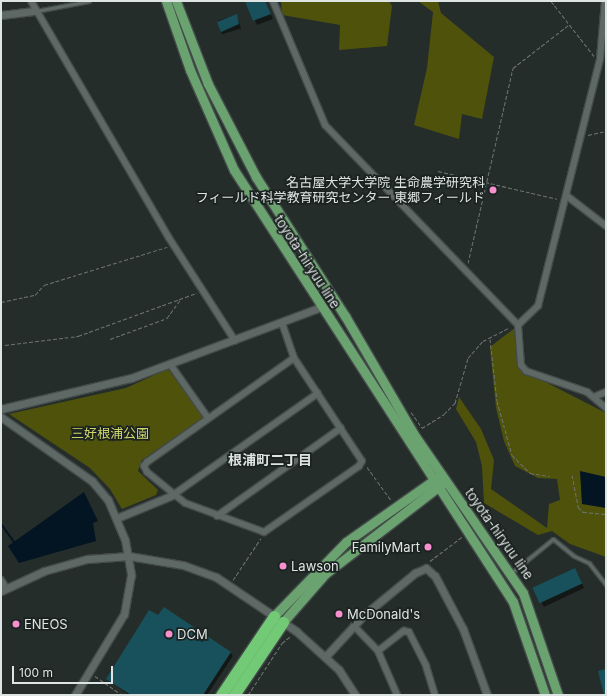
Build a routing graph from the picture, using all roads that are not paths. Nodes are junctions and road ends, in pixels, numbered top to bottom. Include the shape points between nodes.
1 (31, 1) edge
2 (89, 1) edge
3 (166, 1) edge
4 (176, 1) edge
5 (273, 1) edge
6 (606, 2) edge
7 (36, 11) junction
8 (1, 15) edge
9 (566, 199) junction
10 (606, 226) edge
11 (321, 308) junction
12 (282, 323) junction
13 (516, 324) junction
14 (235, 341) junction
15 (294, 358) junction
16 (170, 364) junction
17 (606, 392) edge
18 (318, 393) junction
19 (596, 396) junction
20 (606, 408) edge
21 (1, 409) edge
22 (1, 417) edge
23 (208, 418) junction
24 (341, 428) junction
25 (440, 480) junction
26 (173, 495) junction
27 (217, 516) junction
28 (117, 518) junction
29 (129, 556) junction
30 (510, 573) junction
31 (1, 580) edge
32 (606, 585) edge
33 (3, 590) edge
34 (278, 619) junction
35 (354, 626) junction
36 (378, 651) junction
37 (326, 656) junction
38 (75, 695) edge
39 (221, 695) edge
40 (234, 695) edge
41 (355, 695) edge
42 (397, 695) edge
43 (435, 695) edge
44 (487, 695) edge
45 (545, 695) edge
46 (558, 695) edge

1 - 7 street
2 - 7 lane
3 - 11 main road, toyota-hiryuu line via 190,70 222,145 265,222
4 - 25 main road, toyota-hiryuu line via 208,84 256,177 344,316
5 - 13 street via 323,121
6 - 9 street via 600,59
7 - 8 street
7 - 14 street via 173,244
9 - 10 street
9 - 13 street via 538,306
11 - 12 street
11 - 25 main road, toyota-hiryuu line
12 - 14 street
12 - 15 street
13 - 19 street via 521,365 526,371
14 - 16 street
15 - 18 street
15 - 23 street
16 - 21 street via 123,380
16 - 23 street
17 - 19 street
18 - 24 street
18 - 26 street
19 - 20 street
22 - 28 street via 92,481
23 - 26 street via 145,464 147,472
24 - 27 street
24 - 27 street via 362,461 264,532
25 - 30 main road, toyota-hiryuu line
25 - 34 main road via 325,574
25 - 34 main road via 346,542
25 - 45 main road, toyota-hiryuu line via 513,602
26 - 27 street
26 - 28 street
28 - 29 street
29 - 33 street via 75,561
29 - 34 street via 183,565 229,586
29 - 38 street via 131,576 124,614
30 - 32 lane via 553,539 574,556 589,563
30 - 46 main road, toyota-hiryuu line via 523,593 543,644
31 - 33 street
34 - 37 street
34 - 39 highway
34 - 40 highway
35 - 36 street
35 - 37 street
35 - 44 street via 423,568 432,572 449,601
36 - 42 street
36 - 43 street via 404,631 409,632 426,666
37 - 41 street via 346,677

